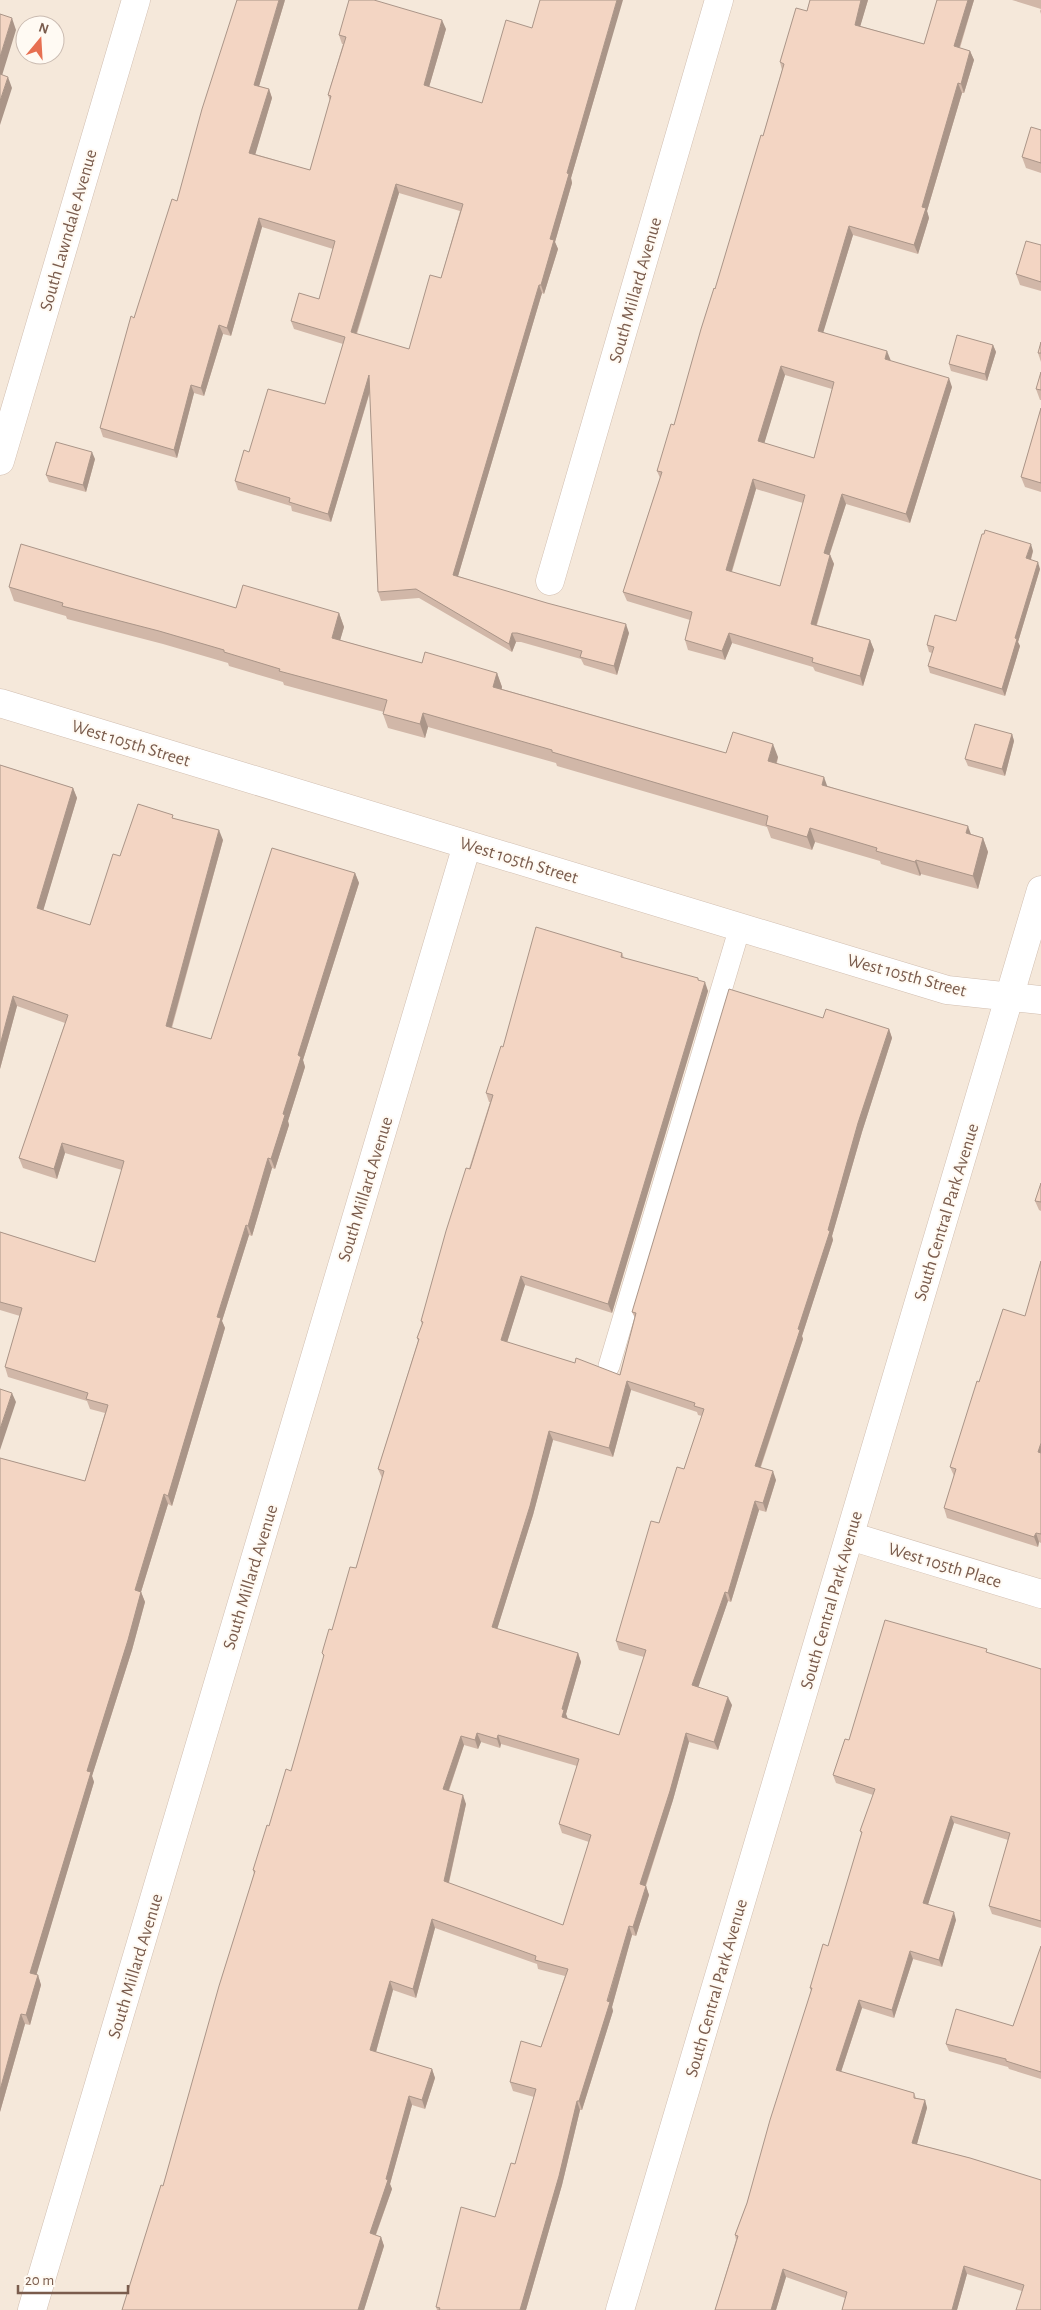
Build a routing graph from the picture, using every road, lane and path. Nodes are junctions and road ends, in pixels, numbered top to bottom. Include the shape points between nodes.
1 (136, 0) edge
2 (719, 0) edge
3 (0, 461) edge
4 (550, 581) dead end
5 (0, 703) edge
6 (467, 844) junction
7 (1041, 890) edge
8 (740, 927) junction
9 (1010, 998) junction
10 (1041, 1000) edge
11 (609, 1366) dead end
12 (850, 1536) junction
13 (1041, 1594) edge
14 (32, 2310) edge
15 (620, 2310) edge

1 - 3 street, South Lawndale Avenue
2 - 4 street, South Millard Avenue
5 - 6 street, West 105th Street
6 - 8 street, West 105th Street
6 - 14 street, South Millard Avenue
7 - 9 street, South Central Park Avenue
8 - 9 street, West 105th Street via 947,990
8 - 11 lane
9 - 10 street, West 105th Street
9 - 12 street, South Central Park Avenue
12 - 13 street, West 105th Place
12 - 15 street, South Central Park Avenue

